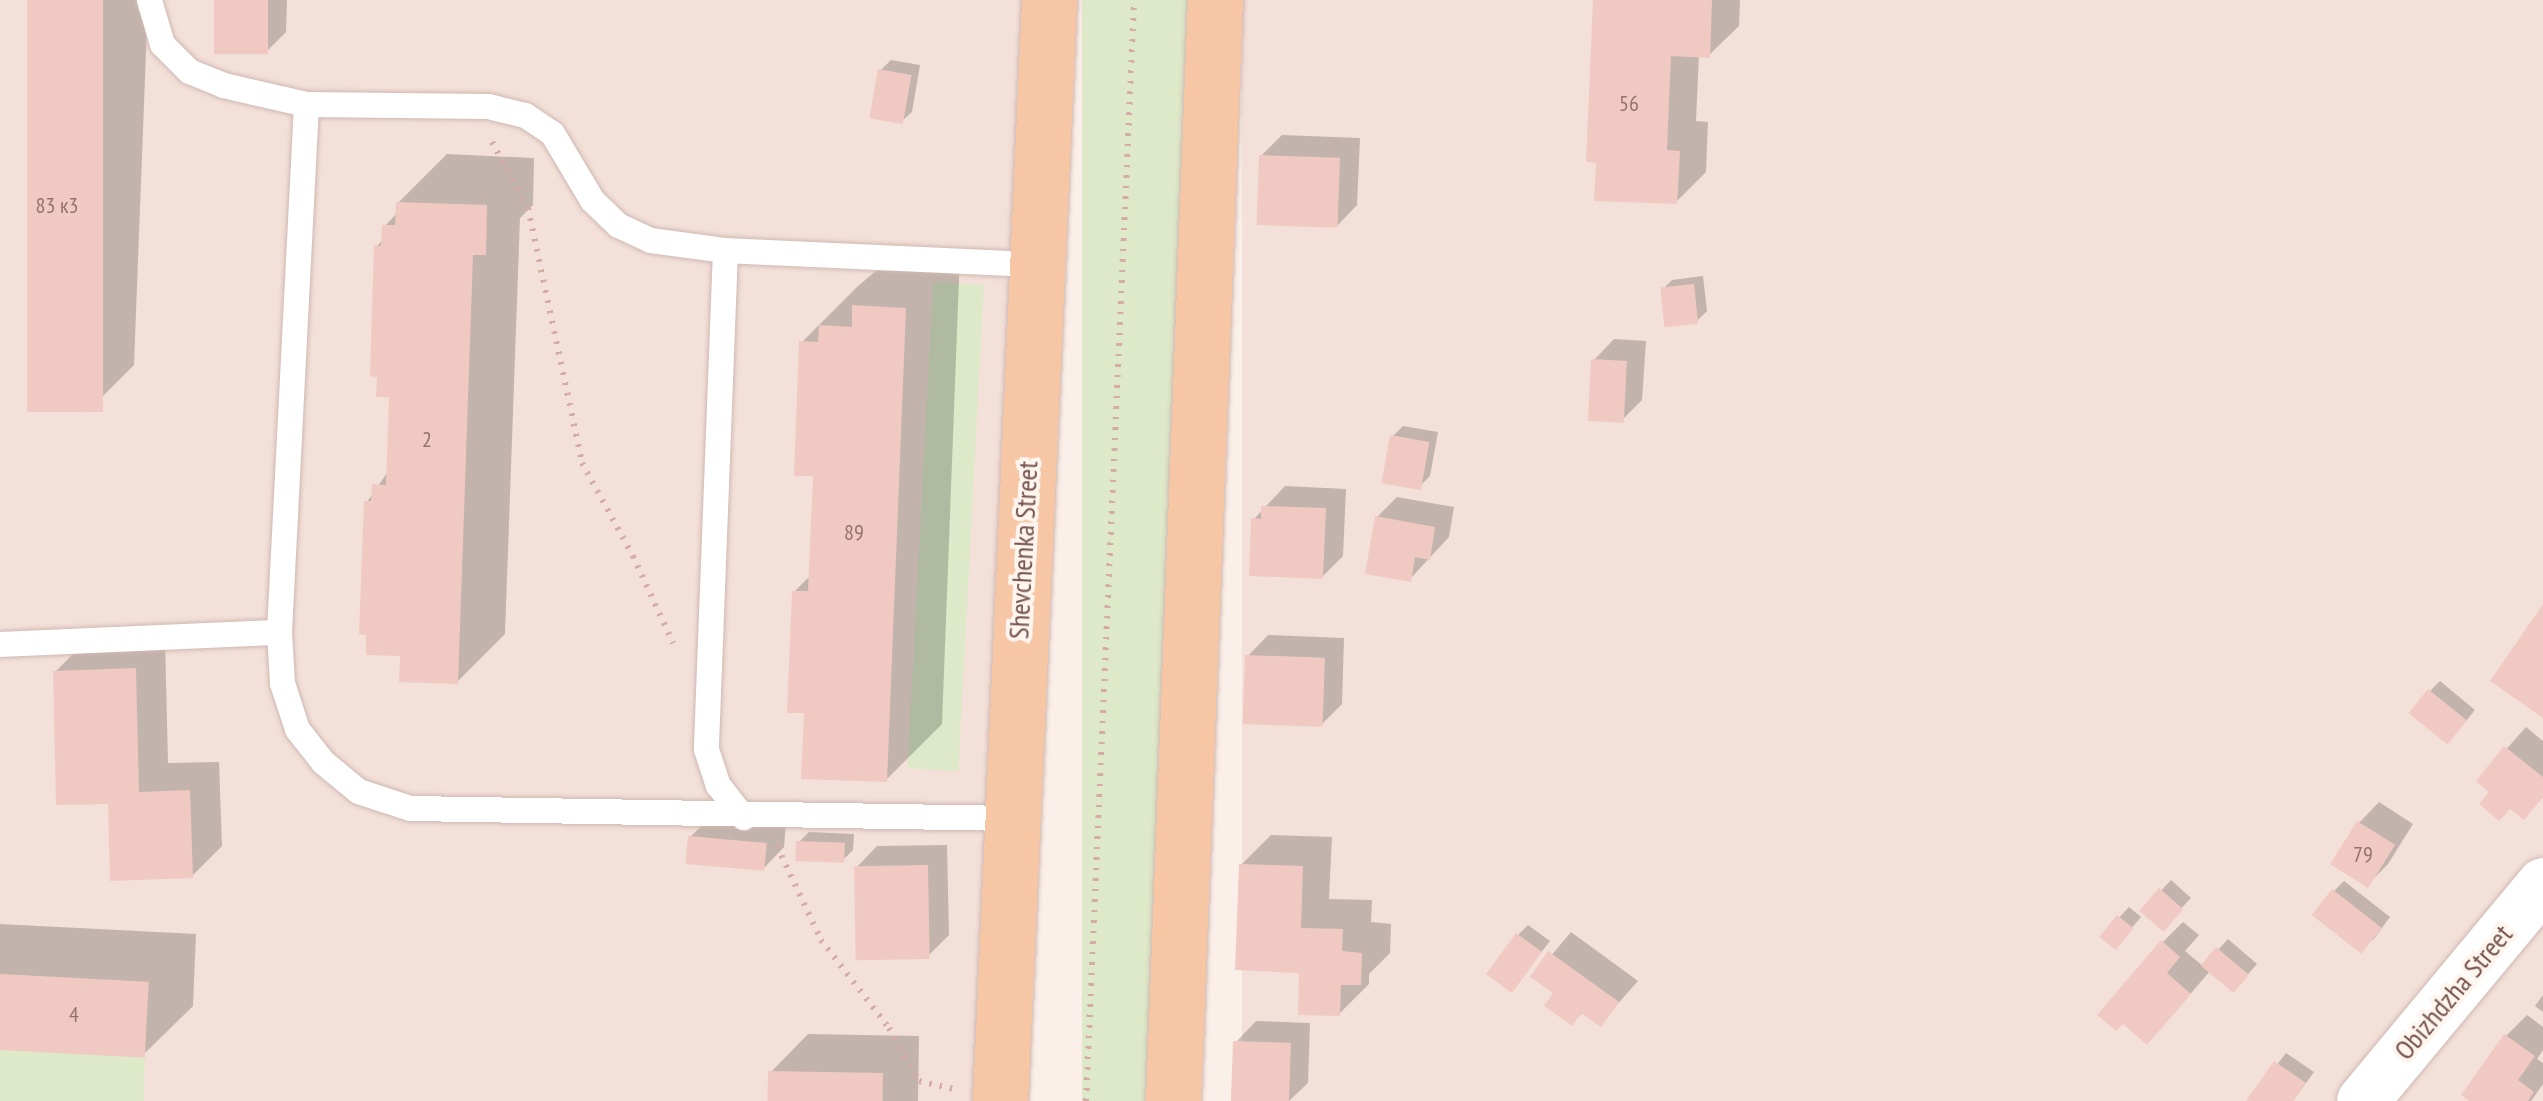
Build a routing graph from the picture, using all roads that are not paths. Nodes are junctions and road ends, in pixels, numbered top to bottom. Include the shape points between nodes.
1 (150, 0) edge
2 (1048, 0) edge
3 (1215, 0) edge
4 (306, 104) junction
5 (725, 250) junction
6 (1036, 264) junction
7 (279, 632) junction
8 (0, 644) edge
9 (753, 817) junction
10 (1010, 818) junction
11 (2543, 884) edge
12 (1000, 1101) edge
13 (1173, 1101) edge
14 (2363, 1101) edge

1 - 4 lane via 162,44 189,71
2 - 6 main road, Shevchenka Street
3 - 13 main road
4 - 5 lane via 472,106 524,115 552,133 592,200 618,225 650,240
4 - 7 lane
5 - 6 lane
5 - 9 lane via 706,749 718,785
6 - 10 main road, Shevchenka Street
7 - 8 lane
7 - 9 lane via 282,683 297,729 358,790 410,808
9 - 10 lane
10 - 12 main road, Shevchenka Street
11 - 14 street, Obizhdzha Street

